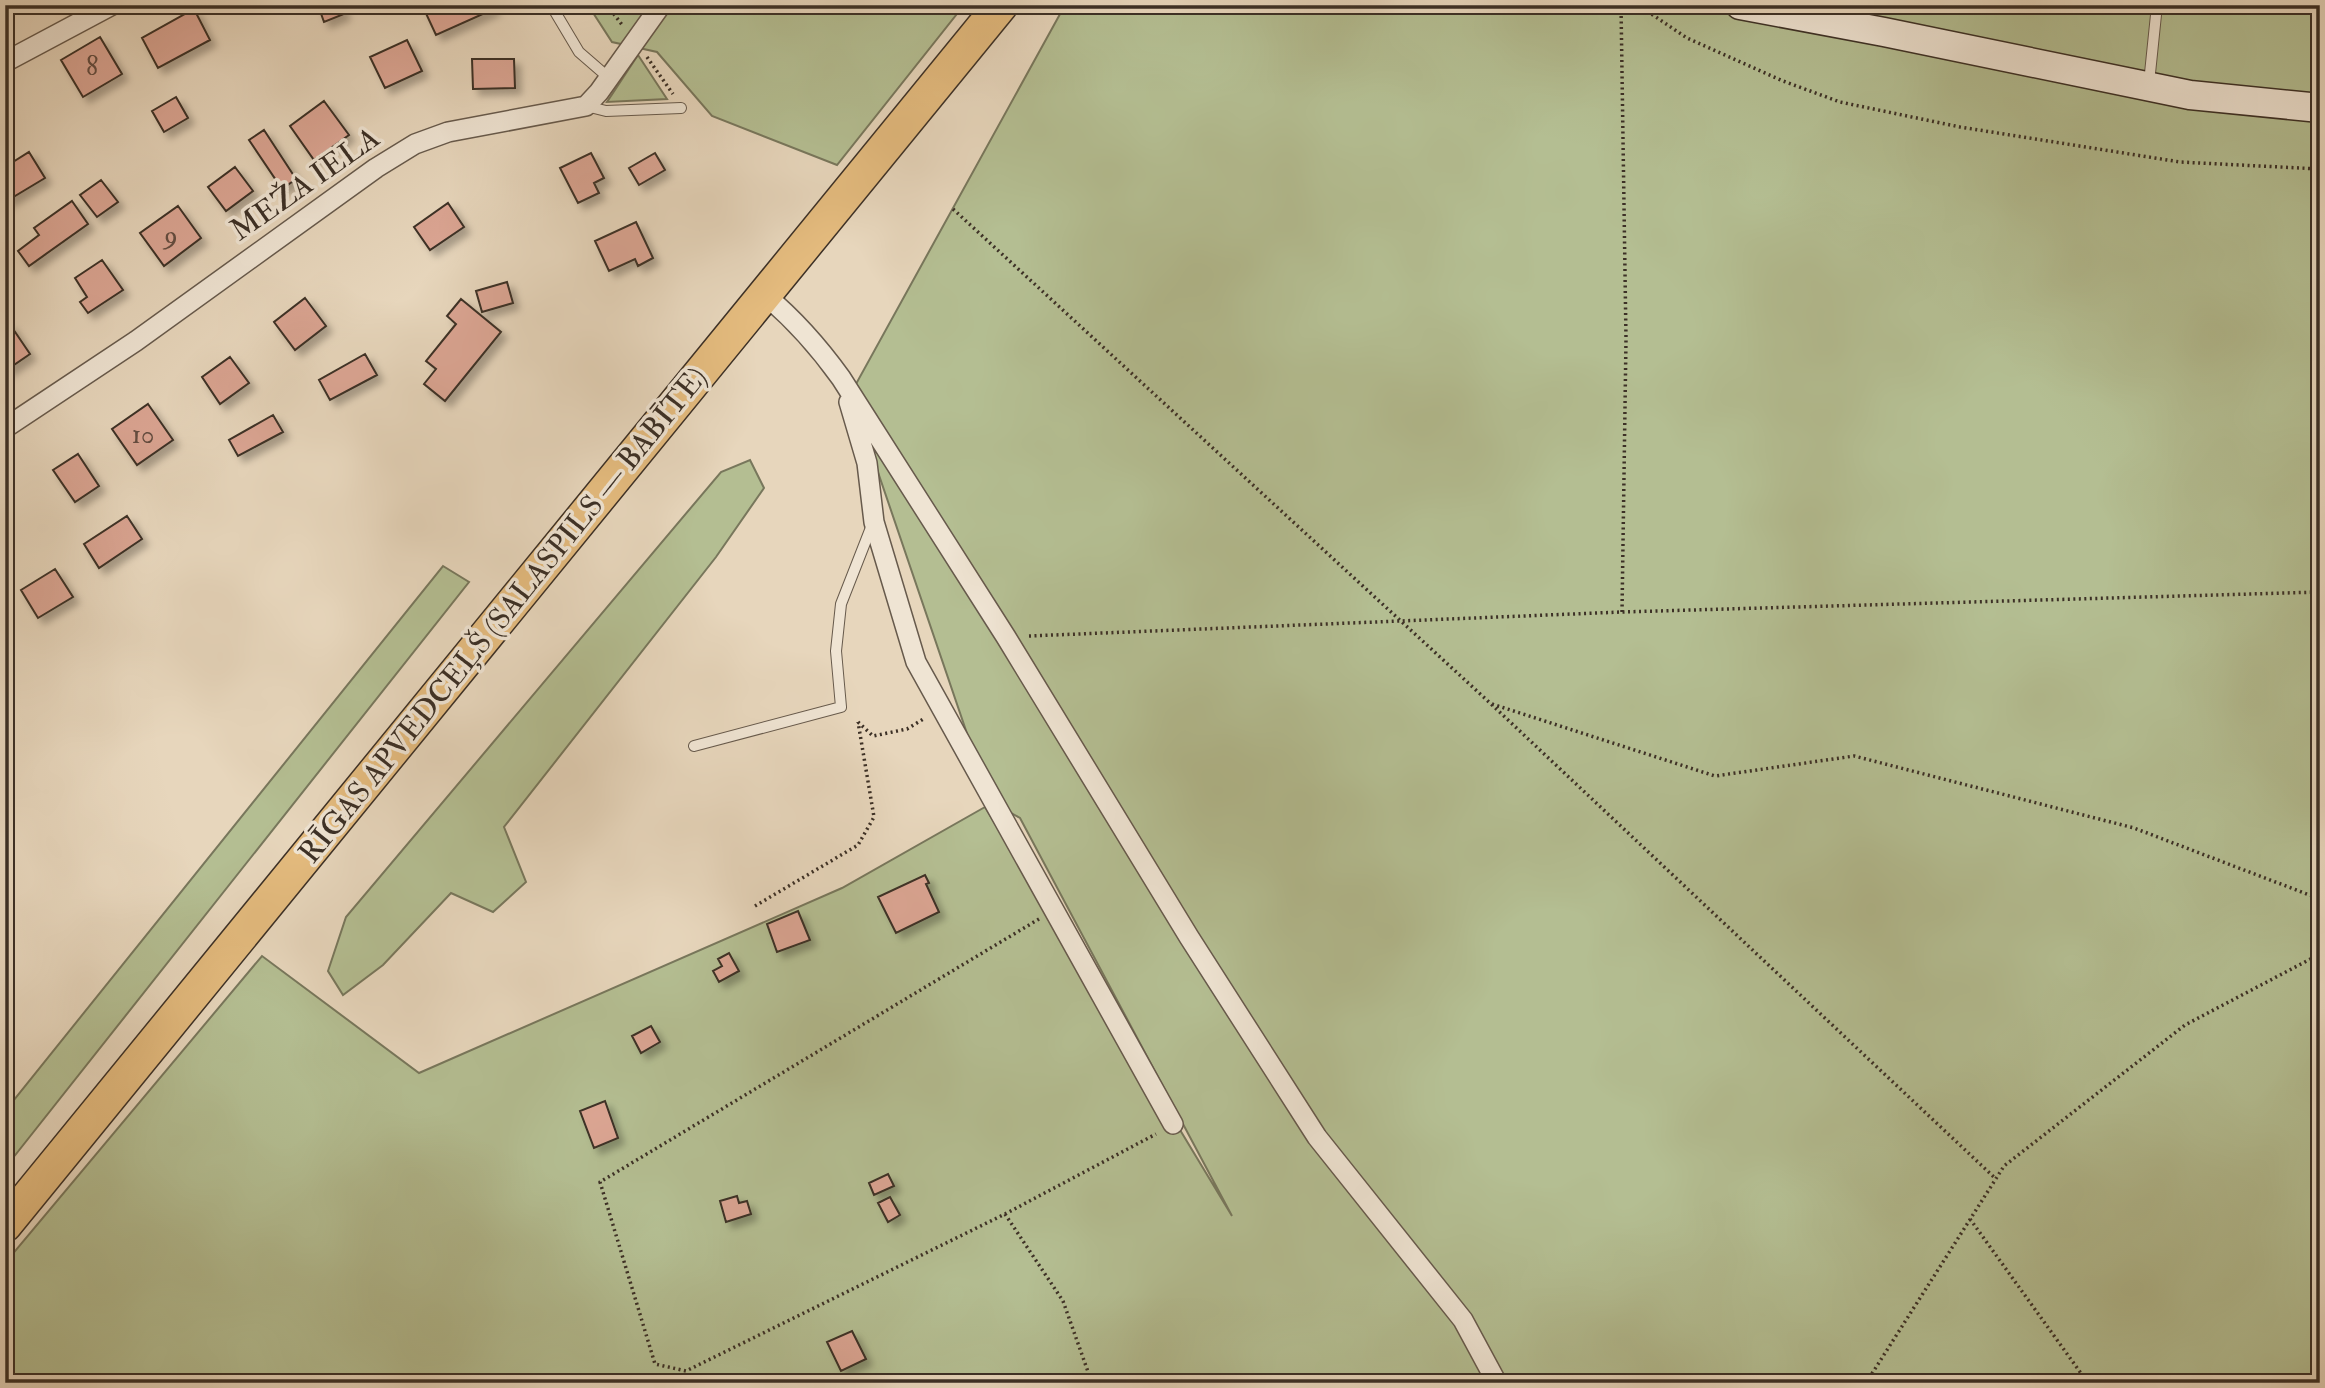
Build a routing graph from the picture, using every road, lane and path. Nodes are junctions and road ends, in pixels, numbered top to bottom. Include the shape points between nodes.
1 (112, 5) edge
2 (551, 5) edge
3 (661, 5) edge
4 (1001, 5) edge
5 (1621, 5) edge
6 (1638, 5) edge
7 (1740, 5) edge
8 (2157, 5) edge
9 (1779, 8) edge
10 (5, 62) edge
11 (609, 78) junction
12 (2148, 87) junction
13 (586, 106) junction
14 (681, 108) dead end
15 (2320, 108) edge
16 (2320, 169) edge
17 (953, 209) dead end
18 (765, 295) junction
19 (841, 378) junction
20 (5, 428) edge
21 (874, 522) junction
22 (2320, 592) edge
23 (1622, 612) junction
24 (1401, 621) junction
25 (1006, 637) junction
26 (1490, 703) junction
27 (841, 707) junction
28 (942, 709) junction
29 (858, 722) junction
30 (694, 746) dead end
31 (2320, 899) edge
32 (755, 906) dead end
33 (1054, 910) junction
34 (2320, 954) edge
35 (1173, 1124) joint
36 (1996, 1179) junction
37 (1005, 1214) junction
38 (1970, 1219) junction
39 (5, 1225) edge
40 (1093, 1383) edge
41 (1497, 1383) edge
42 (1866, 1383) edge
43 (2088, 1383) edge

1 - 10 street
2 - 11 lane via 579,52
3 - 11 street
4 - 18 highway, RĪGAS APVEDCEĻŠ (SALASPILS — BABĪTE)
5 - 23 path via 1626,339
6 - 16 path via 1687,38 1840,102 1960,127 2180,162
7 - 9 main road
8 - 12 lane
9 - 12 main road
11 - 13 street
12 - 15 main road
13 - 14 lane, MEŽA IELA via 606,111
13 - 20 street, MEŽA IELA via 485,123 415,144
17 - 24 path
18 - 19 street via 813,340
18 - 39 highway, RĪGAS APVEDCEĻŠ (SALASPILS — BABĪTE)
19 - 21 street via 867,463
19 - 25 street
21 - 27 lane via 841,604 836,650
21 - 28 street via 916,662
22 - 23 path
23 - 24 path
24 - 25 path
24 - 26 path
25 - 41 street via 1317,1137 1463,1320
26 - 31 path via 1715,776 1853,756 2134,828
26 - 36 path
27 - 29 path
27 - 30 lane
28 - 29 path via 907,729 873,736
28 - 33 street
29 - 32 path via 874,817 858,845
33 - 35 street
33 - 37 path via 600,1182 655,1364 686,1371
34 - 36 path via 2185,1026 2004,1166
35 - 37 path
36 - 38 path
37 - 40 path via 1063,1301
38 - 42 path
38 - 43 path

